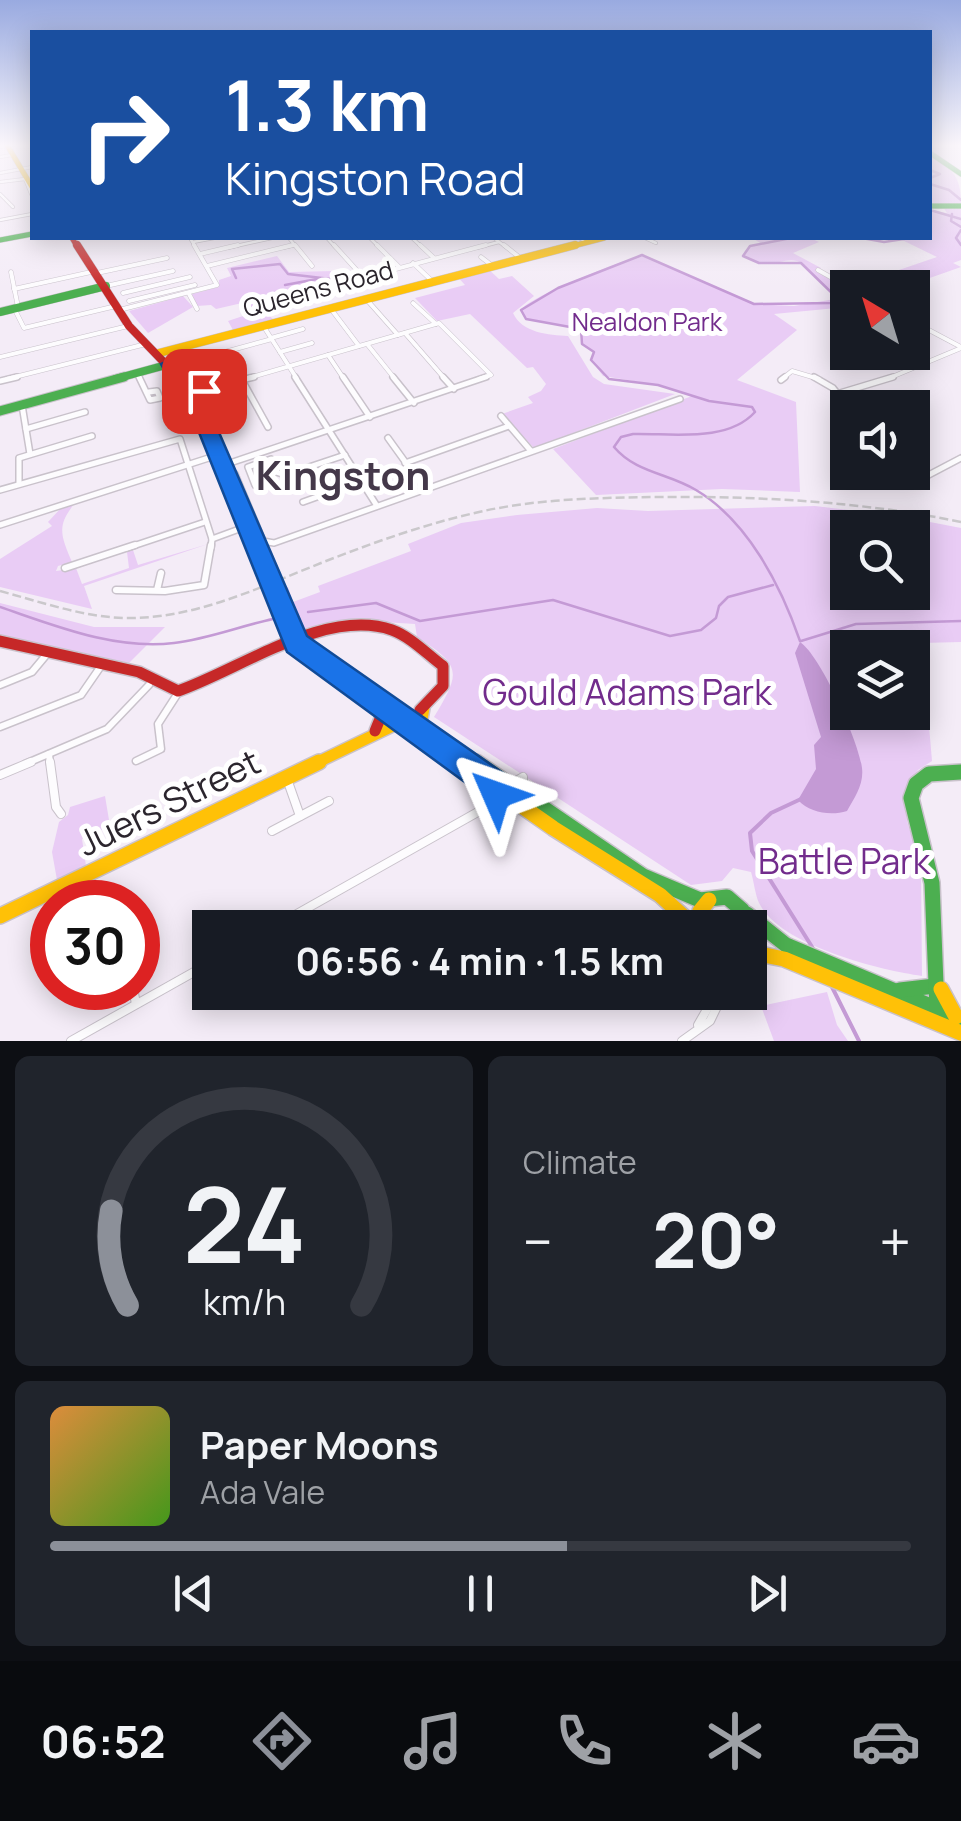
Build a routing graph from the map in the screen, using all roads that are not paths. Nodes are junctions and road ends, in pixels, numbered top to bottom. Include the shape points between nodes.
1 (0, 194) edge
2 (8, 202) junction
3 (0, 204) edge
4 (935, 206) edge
5 (961, 206) edge
6 (13, 207) dead end
7 (30, 214) edge
8 (0, 220) edge
9 (30, 234) edge
10 (0, 240) edge
11 (76, 240) edge
12 (191, 240) edge
13 (263, 240) edge
14 (291, 240) edge
15 (329, 240) edge
16 (372, 240) edge
17 (414, 240) edge
18 (497, 240) edge
19 (578, 240) edge
20 (649, 240) edge
21 (656, 244) dead end
22 (296, 245) junction
23 (472, 248) junction
24 (200, 254) junction
25 (305, 257) junction
26 (519, 257) junction
27 (166, 258) dead end
28 (434, 258) junction
29 (484, 259) junction
30 (296, 260) dead end
31 (413, 263) junction
32 (207, 266) junction
33 (312, 266) dead end
34 (399, 267) junction
35 (818, 270) dead end
36 (174, 271) dead end
37 (94, 272) junction
38 (0, 276) edge
39 (362, 276) junction
40 (190, 277) dead end
41 (830, 277) edge
42 (431, 280) junction
43 (162, 284) junction
44 (195, 285) dead end
45 (104, 287) junction
46 (14, 289) junction
47 (123, 292) dead end
48 (165, 292) junction
49 (189, 294) junction
50 (365, 297) junction
51 (272, 302) dead end
52 (414, 303) dead end
53 (123, 305) junction
54 (329, 307) junction
55 (16, 308) junction
56 (197, 309) dead end
57 (0, 312) edge
58 (438, 324) junction
59 (126, 325) junction
60 (264, 326) dead end
61 (303, 329) dead end
62 (930, 331) edge
63 (405, 333) junction
64 (398, 335) junction
65 (272, 338) junction
66 (144, 343) junction
67 (312, 343) dead end
68 (367, 344) junction
69 (359, 346) junction
70 (240, 347) junction
71 (961, 348) edge
72 (162, 352) junction
73 (280, 352) junction
74 (221, 353) dead end
75 (246, 356) dead end
76 (328, 356) junction
77 (0, 357) edge
78 (173, 363) junction
79 (289, 367) junction
80 (138, 373) junction
81 (242, 380) junction
82 (781, 380) dead end
83 (0, 381) edge
84 (454, 389) junction
85 (836, 390) edge
86 (851, 390) edge
87 (149, 392) dead end
88 (198, 393) junction
89 (680, 399) dead end
90 (414, 402) junction
91 (22, 405) junction
92 (0, 410) edge
93 (85, 412) dead end
94 (501, 416) dead end
95 (370, 417) junction
96 (509, 426) junction
97 (268, 427) dead end
98 (26, 428) junction
99 (330, 430) junction
100 (92, 436) dead end
101 (388, 438) dead end
102 (530, 451) junction
103 (30, 454) junction
104 (345, 455) junction
105 (961, 458) edge
106 (406, 462) junction
107 (189, 464) junction
108 (224, 465) junction
109 (276, 472) junction
110 (930, 474) edge
111 (362, 481) junction
112 (19, 484) junction
113 (424, 489) junction
114 (0, 490) edge
115 (303, 502) dead end
116 (377, 506) junction
117 (206, 521) junction
118 (0, 525) edge
119 (243, 528) junction
120 (212, 538) junction
121 (63, 569) dead end
122 (162, 573) dead end
123 (269, 582) junction
124 (116, 590) dead end
125 (157, 591) junction
126 (329, 631) junction
127 (294, 640) junction
128 (0, 641) edge
129 (307, 650) junction
130 (47, 654) junction
131 (108, 666) junction
132 (143, 680) junction
133 (0, 685) edge
134 (178, 694) junction
135 (434, 696) junction
136 (380, 707) junction
137 (424, 708) junction
138 (403, 718) junction
139 (421, 725) junction
140 (0, 728) edge
141 (375, 730) junction
142 (362, 740) junction
143 (49, 754) junction
144 (136, 761) dead end
145 (961, 772) edge
146 (0, 775) edge
147 (286, 776) junction
148 (498, 783) junction
149 (329, 801) dead end
150 (492, 804) junction
151 (527, 810) junction
152 (61, 814) dead end
153 (300, 816) junction
154 (272, 830) dead end
155 (710, 900) junction
156 (304, 910) edge
157 (677, 910) edge
158 (701, 910) edge
159 (742, 910) edge
160 (0, 916) edge
161 (767, 929) edge
162 (767, 956) edge
163 (192, 972) edge
164 (938, 988) junction
165 (160, 990) edge
166 (900, 991) junction
167 (125, 1010) edge
168 (714, 1010) edge
169 (940, 1016) junction
170 (959, 1018) edge
171 (961, 1033) edge
172 (71, 1041) edge
173 (682, 1041) edge

1 - 2 street
2 - 3 street
2 - 6 street
4 - 5 main road
7 - 8 street
9 - 10 main road
11 - 37 main road
12 - 24 street
13 - 24 street
14 - 22 street
15 - 39 street
16 - 34 street
17 - 28 street
18 - 23 street
18 - 26 street
19 - 26 main road, Queens Road
20 - 21 street
22 - 25 street
22 - 32 street
23 - 28 street
23 - 29 street
24 - 32 street
25 - 30 street
25 - 33 street
26 - 29 main road, Queens Road
27 - 37 street
28 - 31 street
29 - 42 main road, Queens Road
31 - 34 street
31 - 42 street
32 - 49 street via 218,285
34 - 39 street
35 - 41 street
36 - 45 street
37 - 45 main road
37 - 46 street
38 - 46 street via 11,272
39 - 51 street
40 - 43 street
42 - 50 main road, Queens Road
43 - 47 street
43 - 48 street
44 - 48 street
45 - 53 main road
45 - 55 main road
46 - 55 street
48 - 53 street
49 - 53 street
49 - 56 street
50 - 54 main road, Queens Road
50 - 64 street
52 - 58 street
53 - 55 street via 24,328
53 - 59 main road
53 - 72 main road
54 - 69 street
54 - 72 main road, Queens Road
55 - 57 main road
58 - 63 street
58 - 84 street via 492,376
59 - 66 main road
59 - 77 street
60 - 65 street
61 - 65 street
62 - 71 street
63 - 64 street
63 - 84 street
64 - 68 street
65 - 70 street
65 - 73 street
66 - 72 main road
66 - 83 street
67 - 73 street
68 - 69 street
68 - 90 street
69 - 76 street
70 - 74 street
70 - 75 street
71 - 86 street
72 - 78 main road
73 - 79 street
76 - 79 street
76 - 95 street
78 - 80 main road
78 - 88 main road
78 - 108 main road
79 - 81 street
79 - 99 street
80 - 87 street
80 - 91 main road
81 - 88 street
81 - 97 street
82 - 85 street via 803,372
84 - 90 street
88 - 108 main road
89 - 102 street
90 - 95 street
91 - 92 main road
91 - 98 street
93 - 98 street
94 - 96 street
95 - 99 street
96 - 102 street
96 - 106 street
98 - 103 street
99 - 104 street
99 - 108 street
100 - 103 street
101 - 106 street
102 - 113 street
103 - 112 street via 17,460
104 - 109 street via 285,476
104 - 111 street
105 - 110 street
106 - 113 street
107 - 108 street
107 - 112 street via 180,439
107 - 117 street
107 - 118 street
108 - 116 street via 235,474 263,541 274,543
108 - 119 street
108 - 123 main road
109 - 109 street via 254,482 248,467 272,459
111 - 115 street
111 - 116 street
112 - 114 street
113 - 116 street
117 - 120 street
117 - 121 street
119 - 120 street
119 - 123 street
120 - 125 street via 204,585
122 - 125 street
123 - 127 main road, bridge
124 - 125 street
126 - 127 main road
126 - 134 main road
126 - 135 main road via 372,624 412,641 443,666 444,682
127 - 129 main road, bridge
127 - 134 main road via 192,693
127 - 136 street via 364,701
128 - 130 main road
129 - 136 main road
129 - 138 main road
130 - 131 main road
130 - 133 street via 32,672
131 - 132 main road
131 - 140 street via 80,695
132 - 134 main road
132 - 143 street via 107,729
134 - 144 street via 158,724 161,749
135 - 137 main road
135 - 138 main road
136 - 138 main road
136 - 141 main road
137 - 138 main road
137 - 139 main road
138 - 139 main road
138 - 141 main road, Juers Street
138 - 142 main road, Juers Street
138 - 148 main road
139 - 148 main road
141 - 142 main road, Juers Street
142 - 147 main road, Juers Street
143 - 146 street
143 - 152 street
145 - 164 main road via 933,772 916,784 911,808 932,883
147 - 153 street
147 - 160 main road, Juers Street
148 - 150 street
148 - 151 main road
148 - 155 main road via 666,888
149 - 153 street
150 - 151 street via 506,800
150 - 156 street
151 - 157 main road
153 - 154 street
155 - 158 main road
155 - 159 main road via 727,897
161 - 166 main road via 786,944
162 - 169 main road
163 - 165 street
164 - 166 main road
164 - 169 main road
164 - 170 main road
166 - 169 main road
167 - 172 street
168 - 173 street
169 - 170 main road
169 - 171 main road

